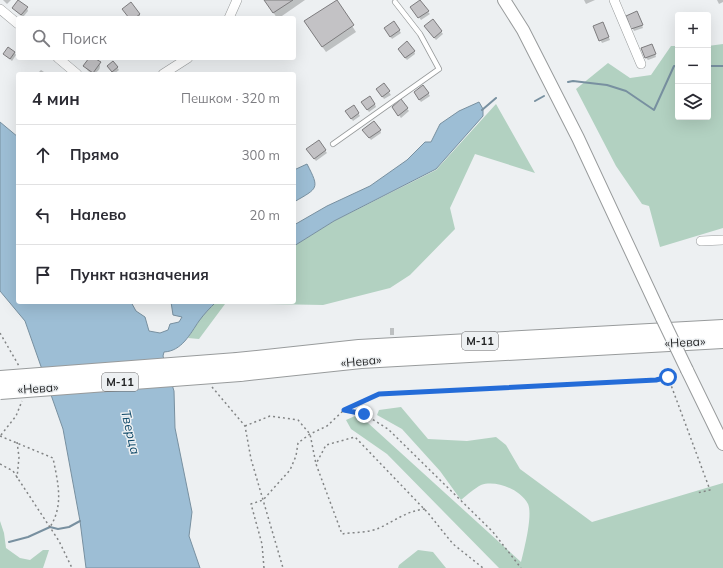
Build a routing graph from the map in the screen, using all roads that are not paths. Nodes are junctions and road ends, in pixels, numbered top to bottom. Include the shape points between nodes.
1 (237, 0) edge
2 (504, 0) edge
3 (614, 0) edge
4 (394, 2) dead end
5 (0, 9) edge
6 (230, 16) edge
7 (16, 22) edge
8 (60, 60) edge
9 (185, 60) edge
10 (641, 64) dead end
11 (75, 72) edge
12 (167, 72) edge
13 (333, 144) dead end
14 (723, 240) edge
15 (701, 241) dead end
16 (723, 328) edge
17 (723, 340) edge
18 (239, 367) junction
19 (0, 379) edge
20 (0, 391) edge
21 (723, 444) edge

1 - 6 street
2 - 21 main road, bridge via 523,30 578,138
3 - 10 street
4 - 13 lane via 420,34 439,69
5 - 7 street
8 - 11 street
9 - 12 street
14 - 15 street
16 - 18 highway, «Нева» / М-11 via 359,348
17 - 18 highway, «Нева» / М-11
18 - 19 highway, «Нева» / М-11, bridge
18 - 20 highway, «Нева» / М-11, bridge

